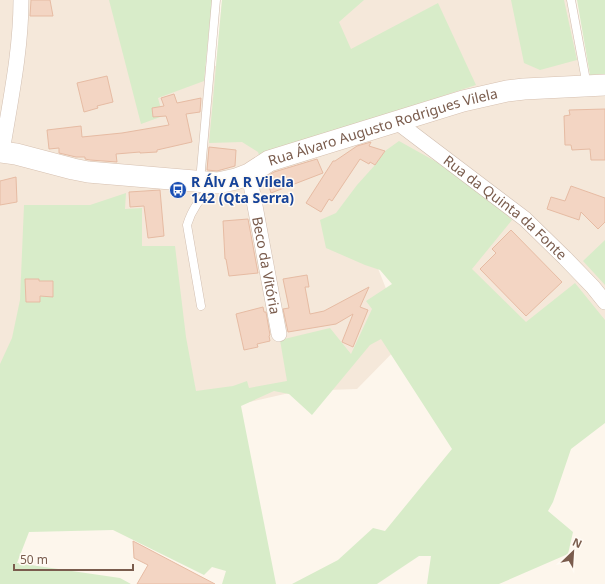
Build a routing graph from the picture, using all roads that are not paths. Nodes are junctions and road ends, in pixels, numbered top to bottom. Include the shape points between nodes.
1 (21, 0) edge
2 (216, 0) edge
3 (571, 0) edge
4 (596, 86) edge
5 (397, 122) junction
6 (1, 152) edge
7 (249, 174) junction
8 (209, 182) junction
9 (605, 302) edge
10 (201, 306) dead end
11 (279, 334) dead end

1 - 6 street via 17,61
2 - 8 lane
3 - 4 lane
4 - 5 main road, Rua Álvaro Augusto Rodrigues Vilela via 507,91 463,101
5 - 7 main road, Rua Álvaro Augusto Rodrigues Vilela via 269,162
5 - 9 street, Rua da Quinta da Fonte via 525,220 566,258
6 - 8 main road, Rua Álvaro Augusto Rodrigues Vilela via 88,172
7 - 8 main road, Rua Álvaro Augusto Rodrigues Vilela via 236,179
7 - 11 street, Beco da Vitória
8 - 10 lane via 206,192 191,212 187,225

